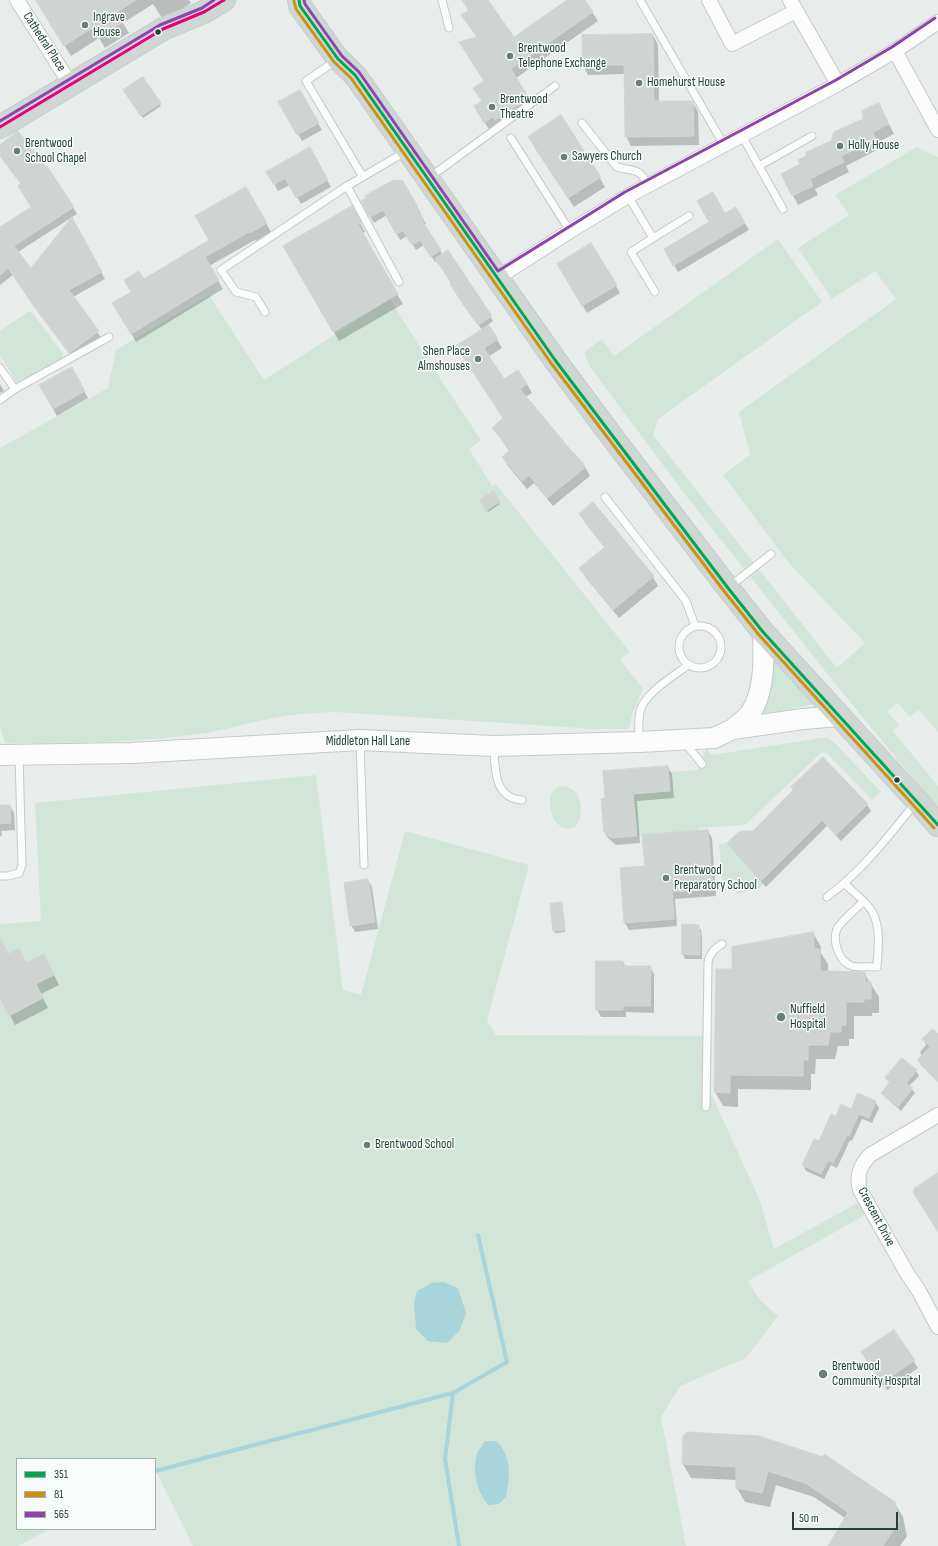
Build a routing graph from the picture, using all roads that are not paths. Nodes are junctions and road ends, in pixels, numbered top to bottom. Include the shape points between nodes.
1 (17, 0) edge
2 (197, 0) edge
3 (224, 0) edge
4 (308, 0) edge
5 (442, 0) edge
6 (640, 0) edge
7 (709, 0) edge
8 (793, 6) edge
9 (938, 22) edge
10 (449, 28) dead end
11 (164, 29) junction
12 (895, 51) junction
13 (342, 55) junction
14 (71, 84) junction
15 (838, 84) junction
16 (555, 86) dead end
17 (582, 123) dead end
18 (0, 127) edge
19 (938, 130) edge
20 (742, 136) junction
21 (812, 136) dead end
22 (511, 138) dead end
23 (724, 145) junction
24 (407, 151) junction
25 (759, 166) junction
26 (363, 177) junction
27 (427, 179) junction
28 (649, 185) junction
29 (347, 186) junction
30 (628, 196) junction
31 (783, 209) dead end
32 (689, 216) dead end
33 (570, 231) junction
34 (653, 238) junction
35 (497, 278) junction
36 (399, 282) dead end
37 (655, 292) dead end
38 (265, 312) dead end
39 (109, 337) dead end
40 (0, 368) edge
41 (15, 389) junction
42 (0, 400) edge
43 (605, 497) dead end
44 (771, 554) dead end
45 (728, 588) junction
46 (695, 626) junction
47 (762, 632) junction
48 (688, 665) junction
49 (840, 716) junction
50 (734, 729) junction
51 (690, 739) junction
52 (360, 740) junction
53 (639, 742) junction
54 (494, 746) junction
55 (10, 755) edge
56 (702, 764) dead end
57 (522, 800) dead end
58 (918, 801) junction
59 (938, 825) edge
60 (364, 865) dead end
61 (0, 876) edge
62 (845, 884) junction
63 (828, 896) dead end
64 (863, 902) junction
65 (722, 944) dead end
66 (706, 1107) dead end
67 (938, 1115) edge
68 (938, 1327) edge

1 - 14 street, Cathedral Place
2 - 11 main road
3 - 11 main road via 204,12
4 - 13 main road via 300,6
5 - 10 lane
6 - 23 lane
7 - 8 street via 732,44
8 - 15 street
9 - 12 street
11 - 14 main road
12 - 15 street
12 - 19 street
13 - 24 main road
13 - 26 lane via 306,81
14 - 18 main road
15 - 20 street
16 - 27 lane
17 - 28 lane via 616,166 635,170
20 - 23 street
20 - 25 lane
21 - 25 lane
22 - 33 lane
23 - 28 street
24 - 26 lane
24 - 27 main road
25 - 31 lane
26 - 29 lane
27 - 35 main road
28 - 30 street
29 - 36 lane
29 - 38 lane via 222,270 236,292 256,297
30 - 33 street
30 - 34 lane
32 - 34 lane
33 - 35 street
34 - 37 lane via 631,252
35 - 45 main road via 611,436
39 - 41 lane
40 - 41 lane
41 - 42 lane
43 - 46 lane via 686,601
44 - 45 lane
45 - 47 main road
46 - 48 lane via 685,631 681,641 680,654
46 - 48 lane via 707,627 716,633 720,640 720,648 714,664 698,668
47 - 49 main road
47 - 50 street, Middleton Hall Lane via 764,652 761,687 751,712
48 - 53 lane via 642,704
49 - 50 street, Middleton Hall Lane
49 - 58 main road
50 - 51 street, Middleton Hall Lane via 714,738
51 - 53 street, Middleton Hall Lane
51 - 56 lane via 690,748
52 - 54 street, Middleton Hall Lane
52 - 55 street, Middleton Hall Lane via 132,753
52 - 60 lane
53 - 54 street, Middleton Hall Lane
54 - 57 lane via 496,774 503,792 508,797
55 - 61 lane via 22,865 19,872
58 - 59 main road
58 - 62 lane
62 - 63 lane
62 - 64 lane
64 - 64 lane via 873,912 876,923 877,966 853,966 846,962 838,951 835,939 837,928
65 - 66 lane via 711,953 708,962
67 - 68 street, Crescent Drive via 870,1155 862,1163 857,1179 860,1190

